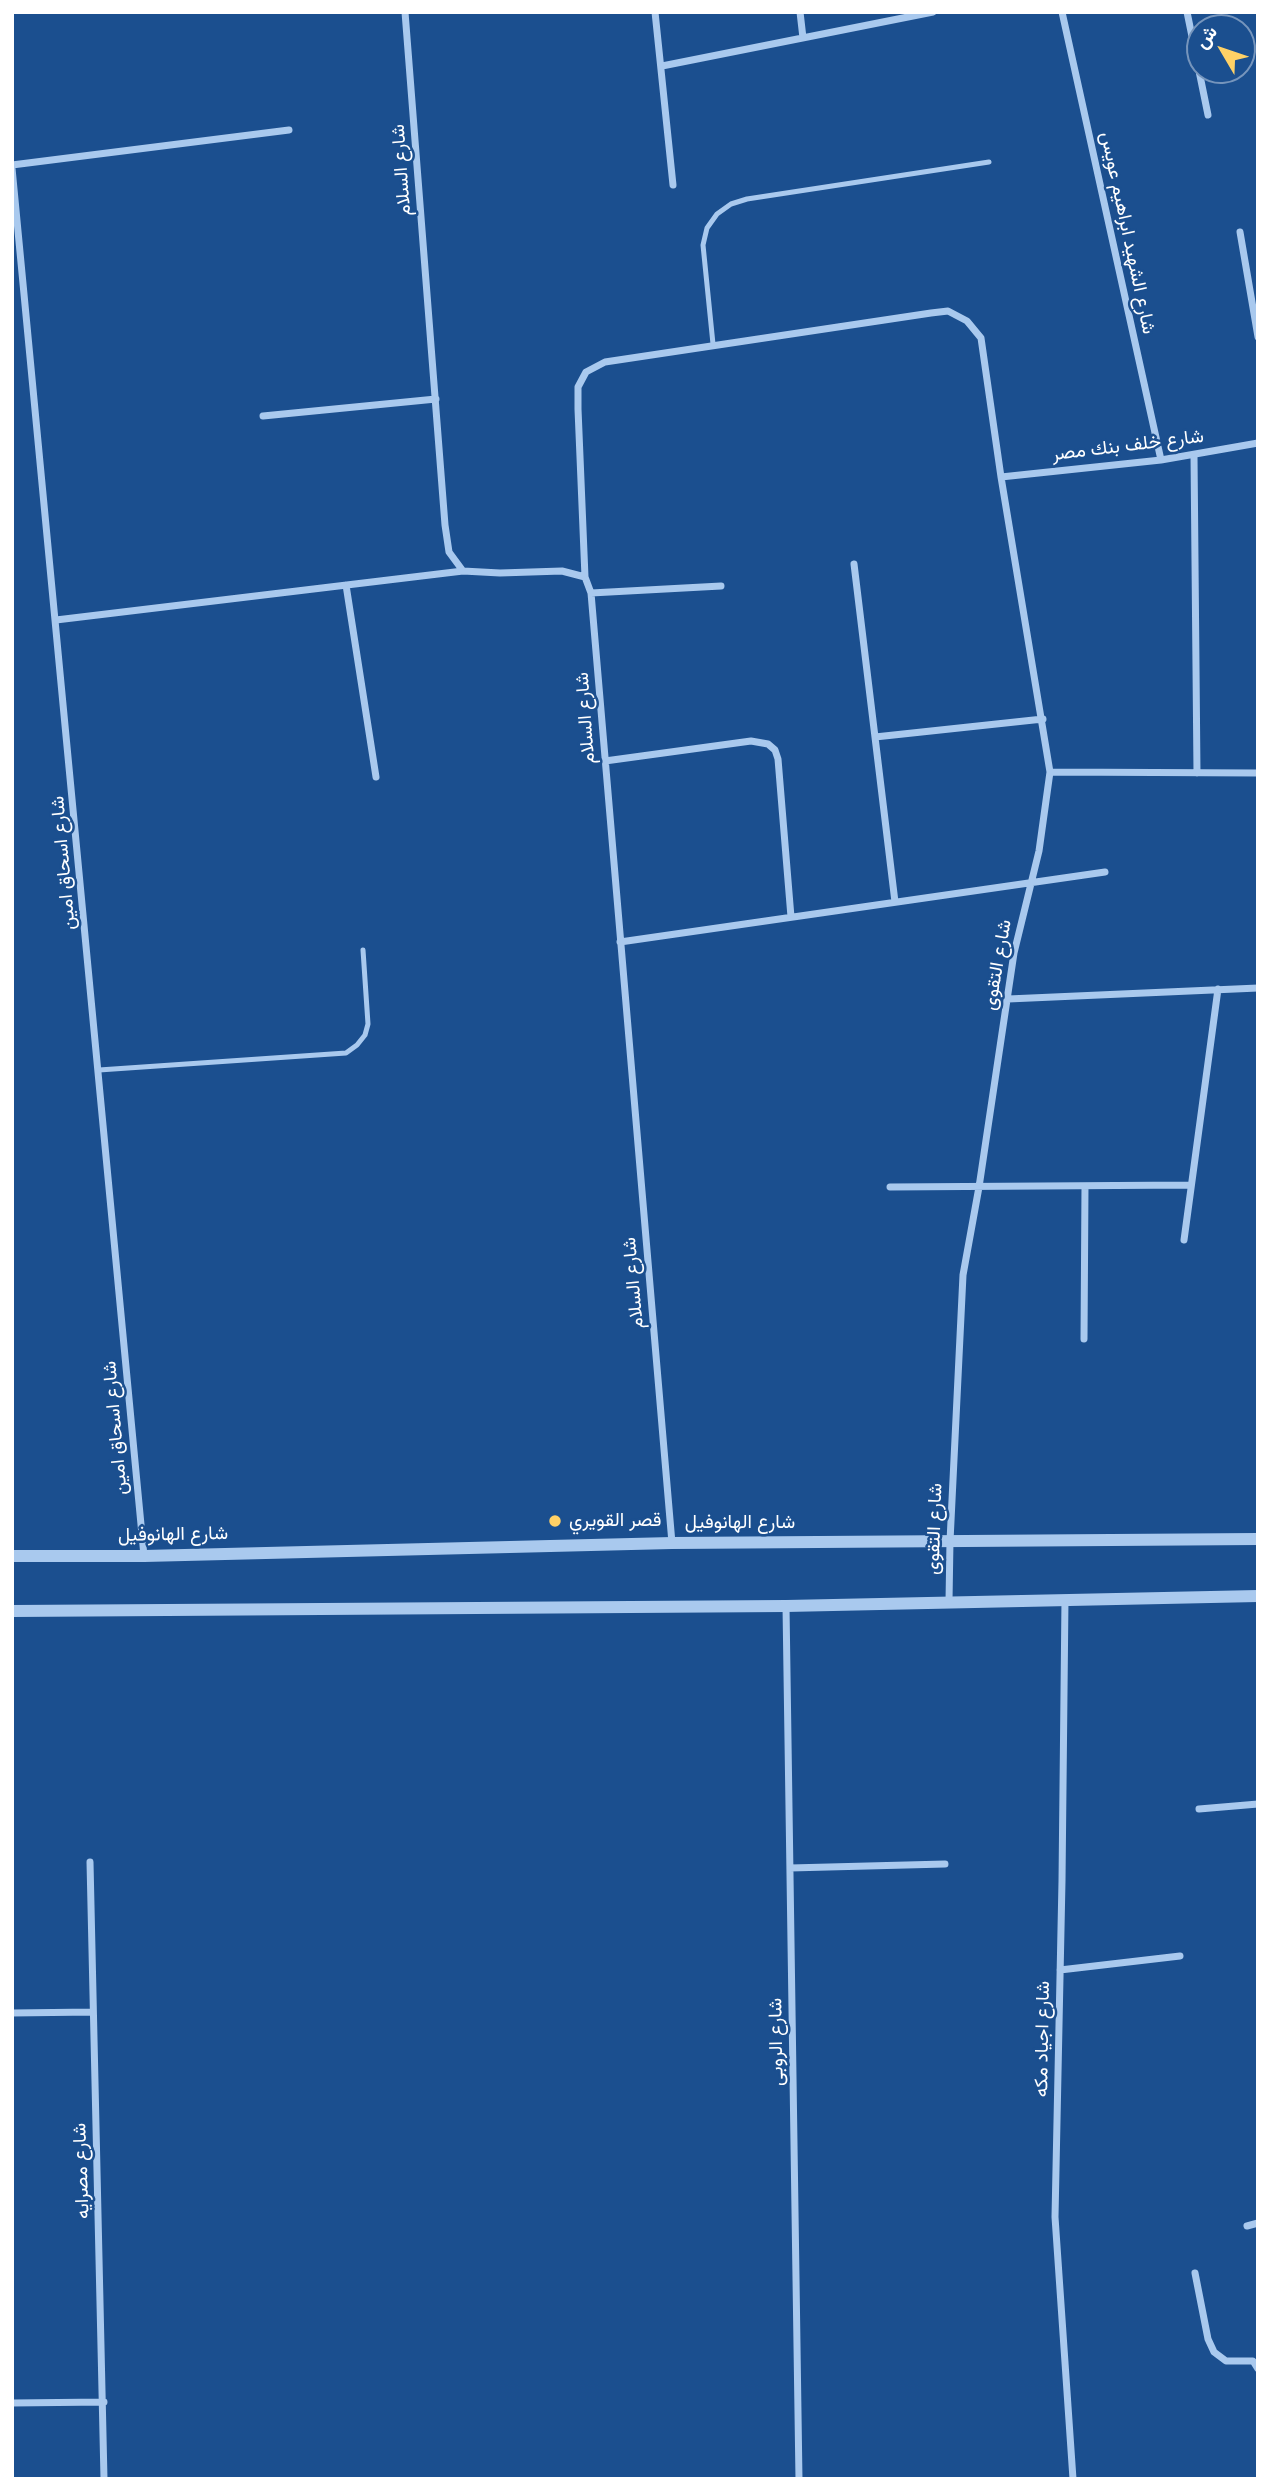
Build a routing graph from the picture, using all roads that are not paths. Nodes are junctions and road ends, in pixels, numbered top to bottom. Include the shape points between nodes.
1 (405, 12) edge
2 (655, 12) edge
3 (800, 12) edge
4 (1062, 12) edge
5 (1188, 12) edge
6 (929, 13) edge
7 (803, 38) junction
8 (662, 66) junction
9 (1208, 115) dead end
10 (289, 130) dead end
11 (989, 162) dead end
12 (12, 167) edge
13 (674, 185) dead end
14 (1240, 232) dead end
15 (1258, 337) edge
16 (713, 344) junction
17 (436, 399) junction
18 (263, 416) dead end
19 (1258, 443) edge
20 (1194, 455) junction
21 (1161, 460) junction
22 (1001, 477) junction
23 (854, 564) dead end
24 (463, 570) junction
25 (586, 577) junction
26 (346, 584) junction
27 (721, 586) dead end
28 (592, 593) junction
29 (56, 620) junction
30 (1043, 719) junction
31 (875, 737) junction
32 (605, 761) junction
33 (1050, 772) junction
34 (1197, 773) junction
35 (1258, 773) edge
36 (376, 777) dead end
37 (1105, 872) dead end
38 (1032, 882) junction
39 (895, 902) junction
40 (792, 917) junction
41 (620, 942) junction
42 (363, 950) dead end
43 (1258, 988) edge
44 (1218, 989) junction
45 (1008, 999) junction
46 (99, 1070) junction
47 (1191, 1185) junction
48 (1085, 1186) junction
49 (890, 1187) dead end
50 (979, 1187) junction
51 (1184, 1240) dead end
52 (1084, 1339) dead end
53 (1258, 1539) edge
54 (950, 1541) junction
55 (672, 1543) junction
56 (12, 1556) edge
57 (144, 1556) junction
58 (1258, 1596) edge
59 (1065, 1600) junction
60 (949, 1601) junction
61 (786, 1606) junction
62 (12, 1611) edge
63 (1258, 1804) edge
64 (1199, 1809) dead end
65 (90, 1862) dead end
66 (945, 1864) dead end
67 (790, 1868) junction
68 (1180, 1956) dead end
69 (1060, 1970) junction
70 (93, 2012) junction
71 (12, 2013) edge
72 (1258, 2223) edge
73 (1247, 2226) dead end
74 (1195, 2273) dead end
75 (1258, 2368) edge
76 (104, 2402) junction
77 (12, 2403) edge
78 (104, 2479) edge
79 (799, 2479) edge
80 (1073, 2479) edge

1 - 17 street, شارع السلام
2 - 8 street
3 - 7 street
4 - 21 street, شارع الشهيد ابراهيم عويس
5 - 9 street
6 - 7 street
7 - 8 street
8 - 13 street
10 - 12 street
11 - 16 lane via 731,204 707,228 703,245
12 - 29 street, شارع اسحاق امين
14 - 15 street
16 - 22 street, شارع التقوى via 948,311 967,321 981,338
16 - 25 street, شارع السلام via 605,362 586,372 578,387 578,409
17 - 18 street
17 - 24 street, شارع السلام via 449,552
19 - 20 street, شارع خلف بنك مصر
20 - 21 street, شارع خلف بنك مصر
20 - 34 street
21 - 22 street, شارع خلف بنك مصر
22 - 30 street, شارع التقوى
23 - 31 street
24 - 25 street via 562,570
24 - 26 street
25 - 28 street, شارع السلام
26 - 29 street
26 - 36 street
27 - 28 street
28 - 32 street, شارع السلام
29 - 46 street, شارع اسحاق امين
30 - 31 street
30 - 33 street, شارع التقوى
31 - 39 street
32 - 40 street via 751,741 768,744 778,759
32 - 41 street, شارع السلام
33 - 34 street
33 - 38 street, شارع التقوى
34 - 35 street
37 - 38 street
38 - 39 street
38 - 45 street, شارع التقوى
39 - 40 street
40 - 41 street
41 - 55 street, شارع السلام
42 - 46 lane via 368,1024 365,1035 346,1053
43 - 44 street
44 - 45 street
44 - 47 street
45 - 50 street, شارع التقوى
46 - 57 street, شارع اسحاق امين
47 - 48 street
47 - 51 street
48 - 50 street
48 - 52 street
49 - 50 street
50 - 54 street, شارع التقوى via 960,1296
53 - 54 street, شارع الهانوفيل
54 - 55 street, شارع الهانوفيل
54 - 60 street, شارع التقوى
55 - 57 street, شارع الهانوفيل
56 - 57 street, شارع الهانوفيل
58 - 59 street
59 - 60 street
59 - 69 street, شارع اجياد مكه
60 - 61 street
61 - 62 street
61 - 67 street, شارع الروبى
63 - 64 street
65 - 70 street, شارع مصرايه
66 - 67 street
67 - 79 street, شارع الروبى
68 - 69 street
69 - 80 street, شارع اجياد مكه via 1055,2217
70 - 71 street
70 - 76 street, شارع مصرايه
72 - 73 street
74 - 75 street via 1214,2352 1226,2361 1253,2361
76 - 77 street
76 - 78 street, شارع مصرايه

